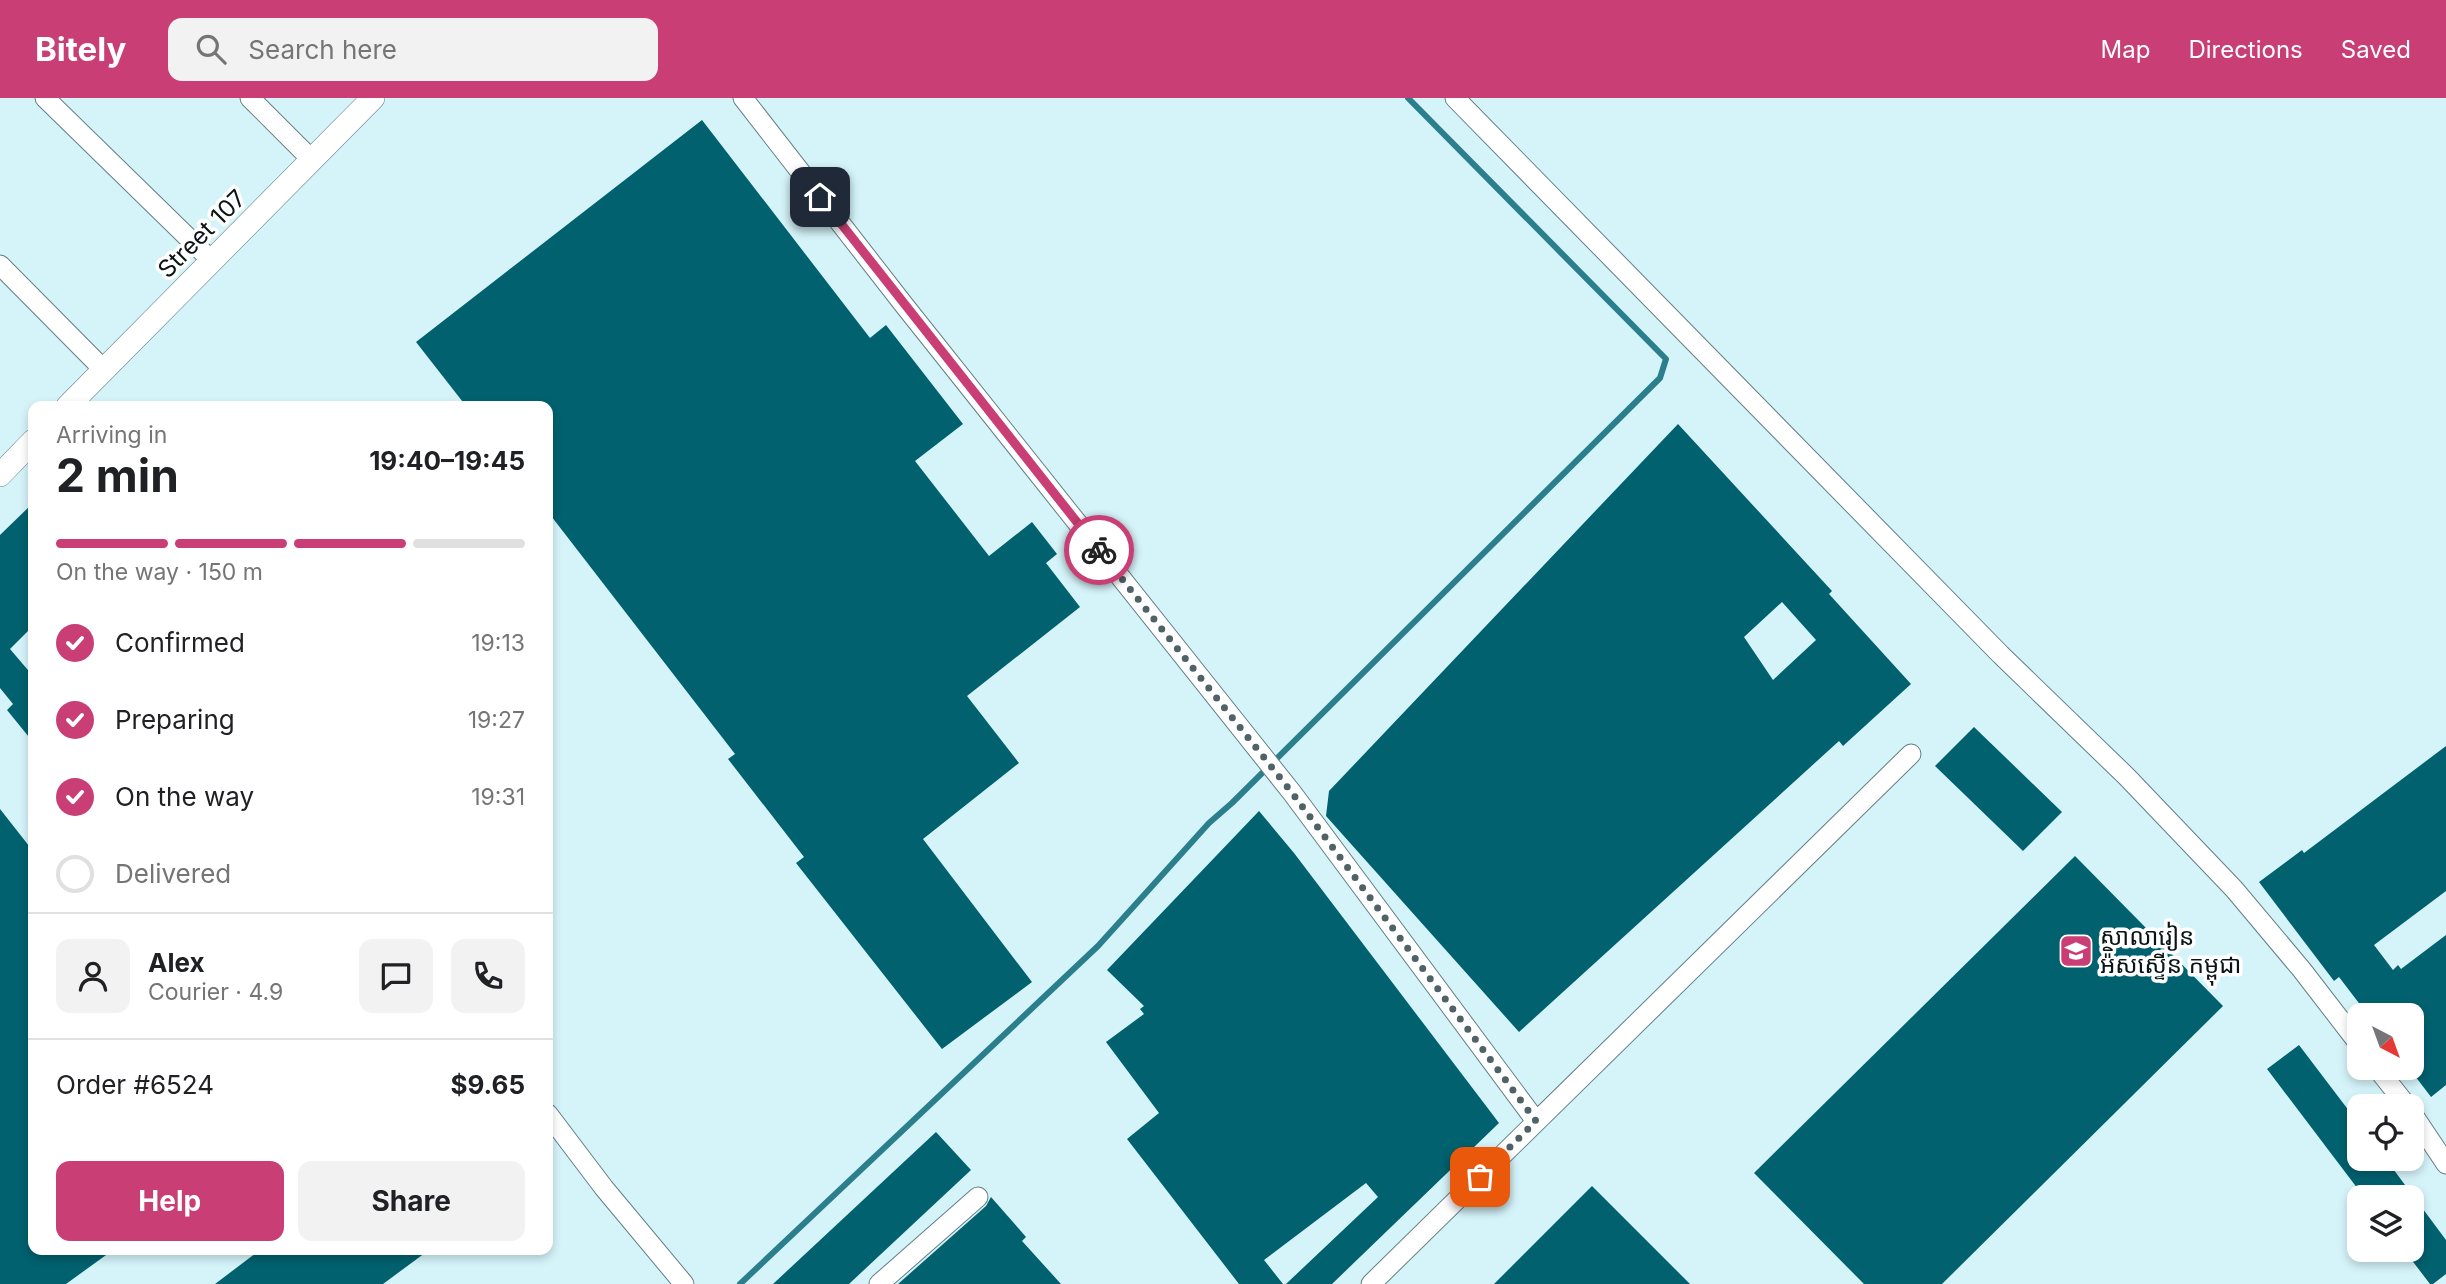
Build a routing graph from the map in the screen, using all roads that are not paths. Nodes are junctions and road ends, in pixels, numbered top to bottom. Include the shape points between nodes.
1 (45, 98) edge
2 (250, 98) edge
3 (373, 98) edge
4 (743, 98) edge
5 (1455, 98) edge
6 (312, 160) junction
7 (212, 261) junction
8 (0, 265) edge
9 (104, 370) junction
10 (73, 401) edge
11 (28, 446) edge
12 (0, 475) edge
13 (1911, 754) dead end
14 (2347, 1028) edge
15 (2386, 1080) edge
16 (2398, 1094) edge
17 (553, 1121) edge
18 (1536, 1121) junction
19 (2424, 1131) edge
20 (2446, 1164) edge
21 (978, 1197) dead end
22 (684, 1284) edge
23 (879, 1284) edge
24 (1371, 1284) edge

1 - 7 street
2 - 6 street
3 - 6 street, Street 107
4 - 18 street via 1293,794
5 - 14 street via 2001,655 2127,777 2225,880
6 - 7 street, Street 107
7 - 9 street, Street 107
8 - 9 street
9 - 10 street, Street 107
11 - 12 street
13 - 18 street
15 - 16 street
17 - 22 street
18 - 24 street
19 - 20 street
21 - 23 street

